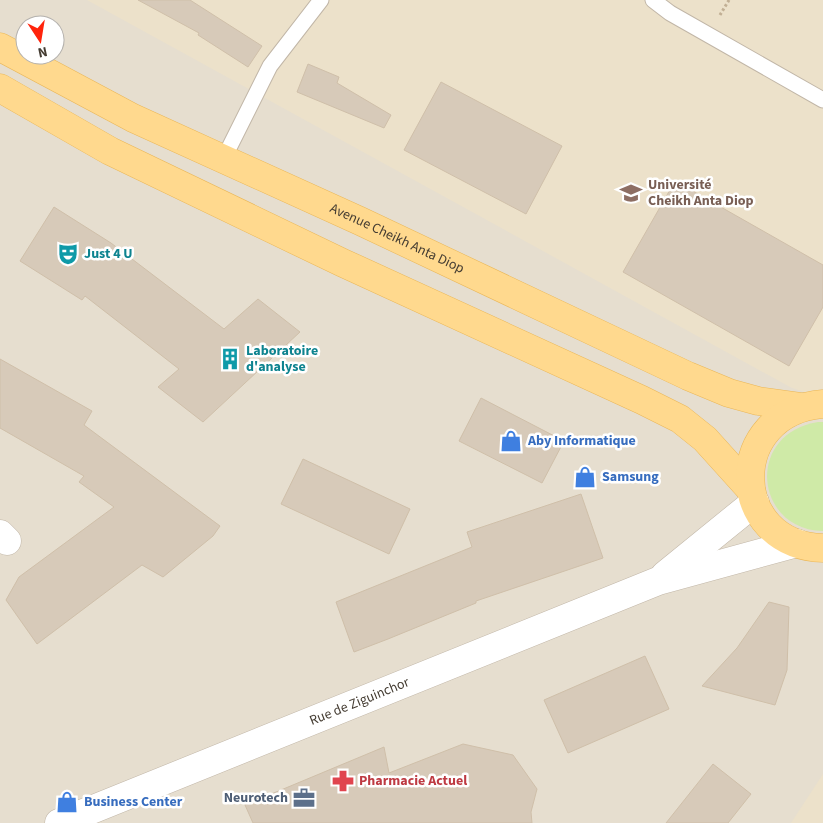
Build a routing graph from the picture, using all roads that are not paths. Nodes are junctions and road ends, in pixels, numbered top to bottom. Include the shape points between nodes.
1 (321, 0) edge
2 (653, 0) edge
3 (0, 47) edge
4 (0, 88) edge
5 (823, 100) edge
6 (223, 160) junction
7 (813, 406) edge
8 (753, 496) junction
9 (810, 545) edge
10 (658, 581) junction
11 (59, 823) edge

1 - 6 lane via 270,66
2 - 5 lane via 670,13
3 - 6 main road, Avenue Cheikh Anta Diop via 133,118
4 - 8 main road via 110,151 680,419 705,439
6 - 7 main road, Avenue Cheikh Anta Diop via 688,376 758,400
7 - 8 main road via 790,412 761,437 750,470
8 - 9 main road via 761,515 776,532
8 - 10 street
9 - 10 street
10 - 11 street, Rue de Ziguinchor

